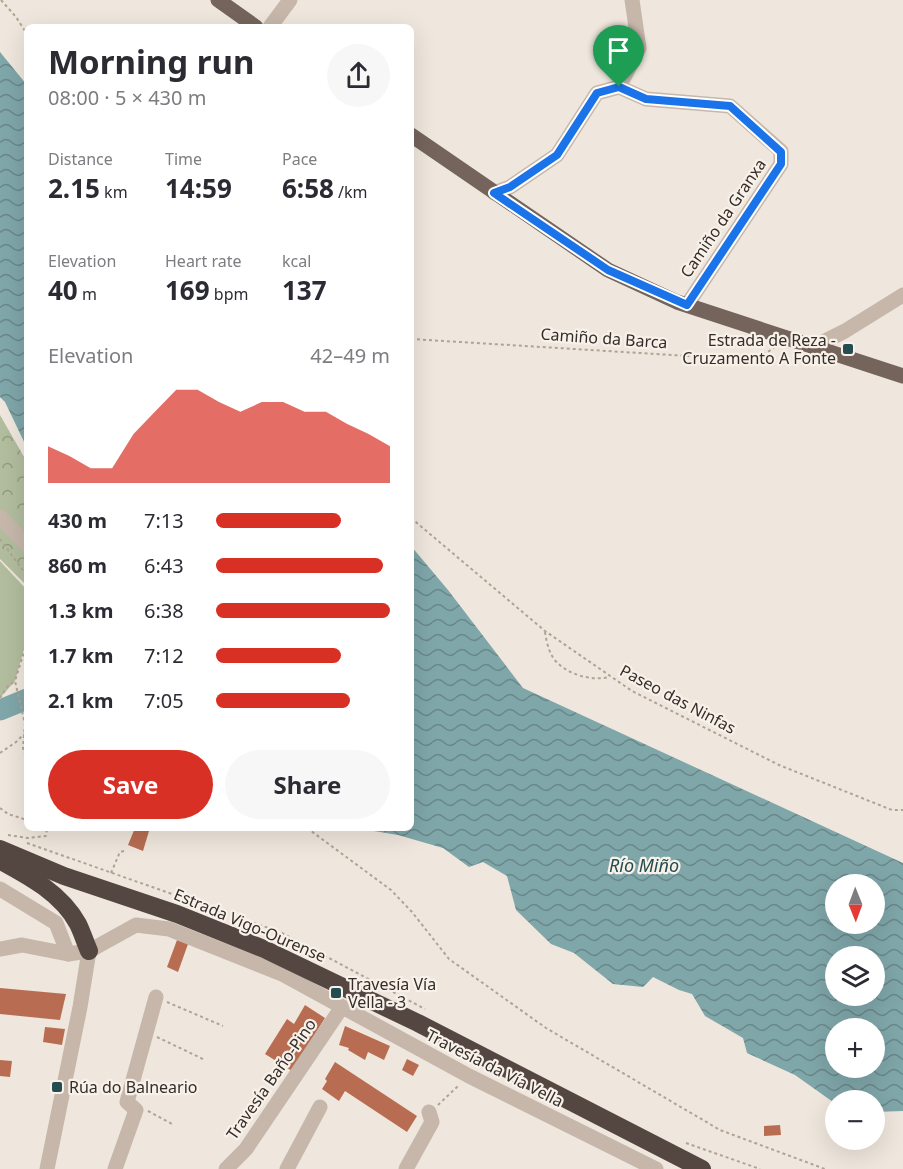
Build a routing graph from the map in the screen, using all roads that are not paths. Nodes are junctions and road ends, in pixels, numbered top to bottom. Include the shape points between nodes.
1 (218, 0) edge
2 (290, 0) edge
3 (632, 0) edge
4 (252, 24) edge
5 (272, 24) edge
6 (619, 87) junction
7 (414, 137) edge
8 (494, 193) junction
9 (903, 295) edge
10 (687, 305) junction
11 (813, 347) junction
12 (903, 376) edge
13 (0, 517) edge
14 (24, 542) edge
15 (3, 842) edge
16 (0, 861) edge
17 (0, 889) edge
18 (0, 949) edge
19 (89, 951) junction
20 (68, 954) junction
21 (156, 997) road end
22 (342, 1007) junction
23 (320, 1107) dead end
24 (429, 1112) road end
25 (47, 1169) edge
26 (115, 1169) edge
27 (226, 1169) edge
28 (287, 1169) edge
29 (406, 1169) edge
30 (656, 1169) edge
31 (702, 1169) edge

1 - 4 main road
2 - 5 street
3 - 6 street via 639,48
6 - 8 street via 597,93 557,155 510,187
6 - 10 street, Camiño da Granxa via 646,99 730,106 781,152 781,164
7 - 8 main road
8 - 10 main road via 608,270
9 - 11 street
10 - 11 main road
11 - 12 main road
13 - 14 street
15 - 31 highway, Estrada Vigo-Ourense via 64,876 177,914 264,949
16 - 19 highway via 45,886 56,897 77,922
17 - 20 street via 56,923
18 - 20 street via 22,945
19 - 20 street
19 - 22 street, Travesía da Vía Vella via 136,924 169,929 282,974
19 - 25 street
21 - 26 street via 127,1102 136,1110
22 - 27 street, Travesía Baño-Pino via 246,1149
22 - 30 street, Travesía da Vía Vella via 469,1076
23 - 28 street
24 - 29 street via 432,1122

